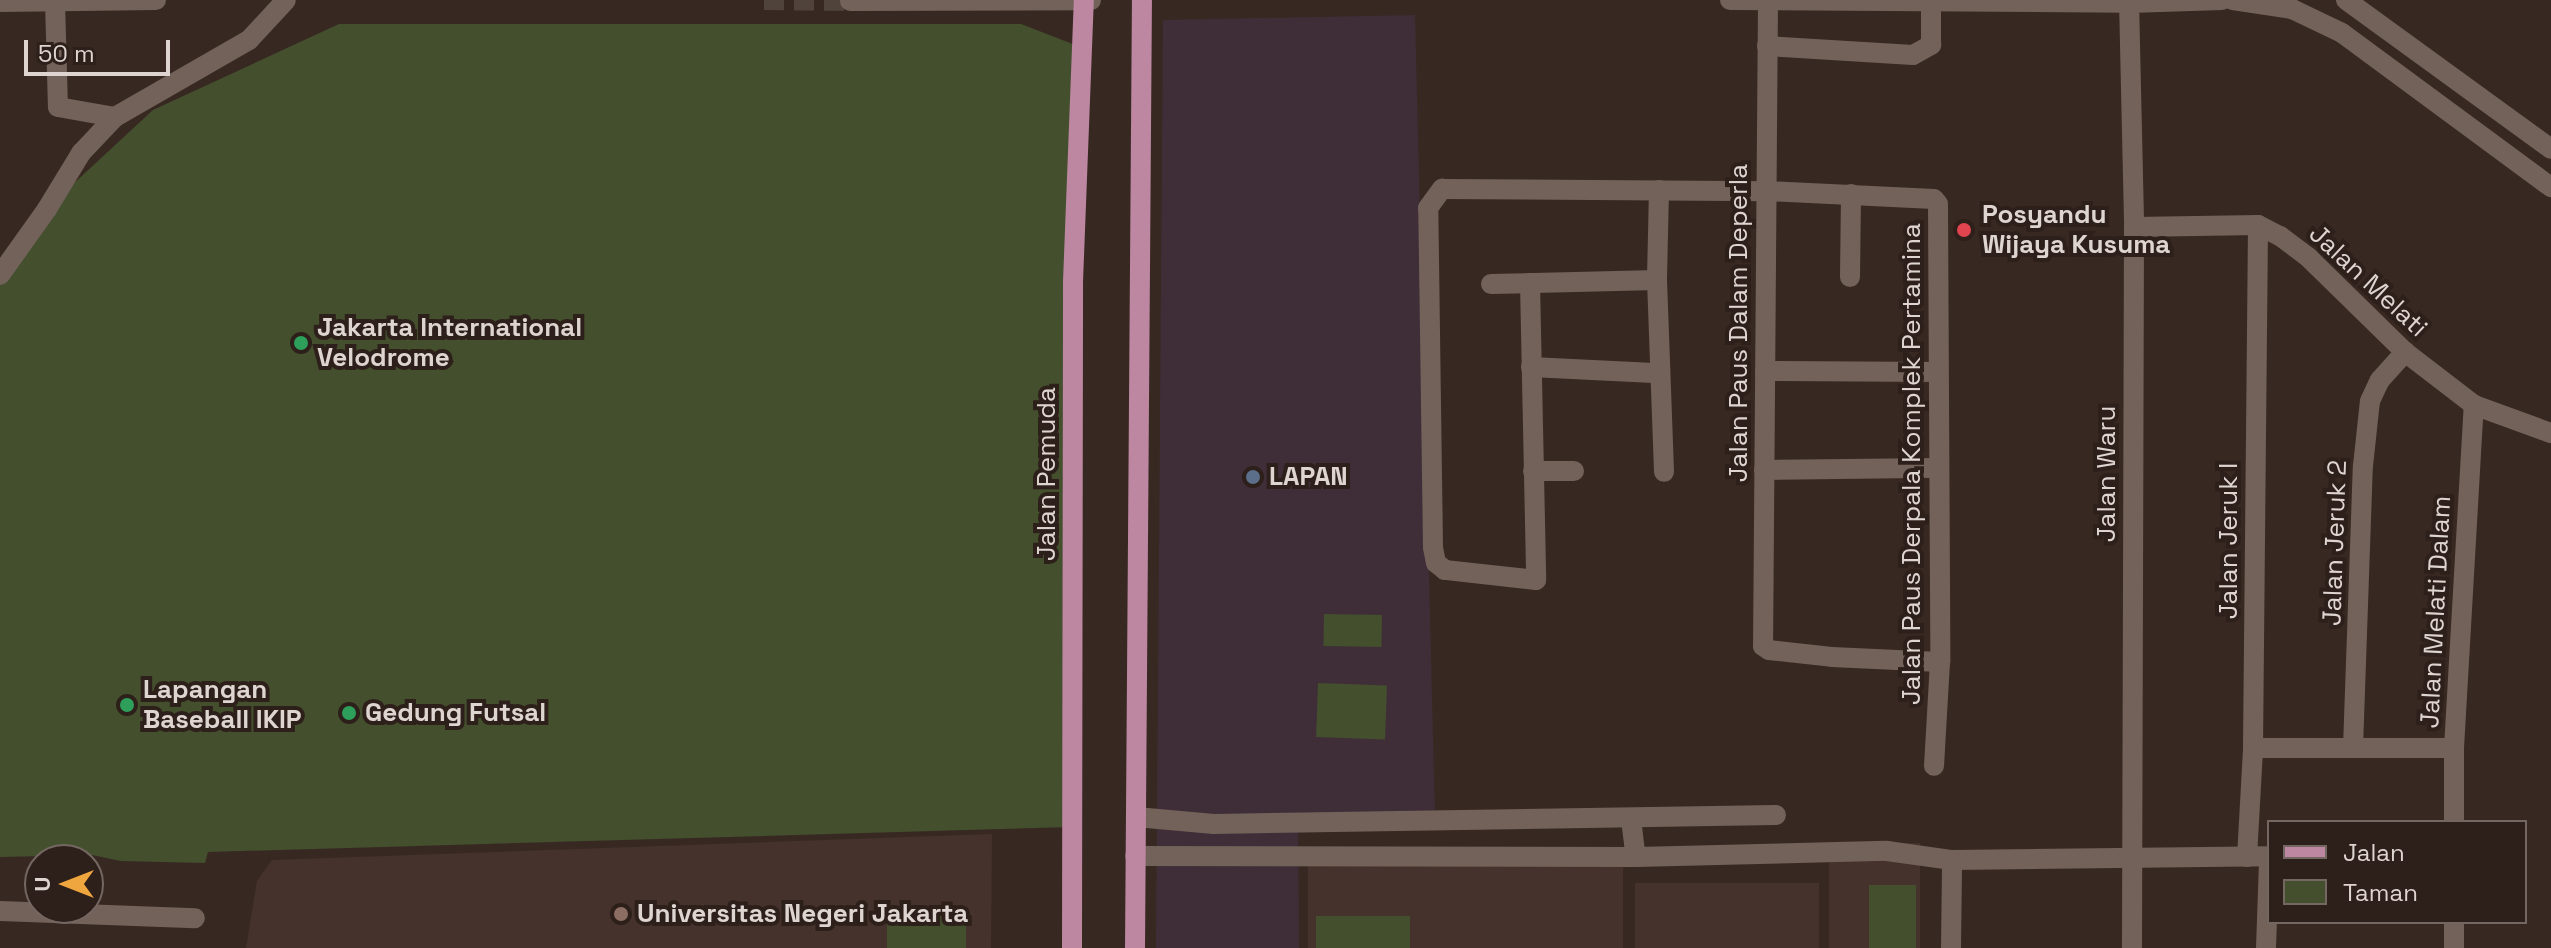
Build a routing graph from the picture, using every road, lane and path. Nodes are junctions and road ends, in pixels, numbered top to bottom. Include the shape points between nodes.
1 (156, 0) edge
2 (286, 0) edge
3 (1084, 0) edge
4 (1091, 0) edge
5 (1142, 0) edge
6 (1730, 0) edge
7 (2222, 0) edge
8 (2233, 0) edge
9 (2346, 0) edge
10 (55, 1) edge
11 (850, 1) edge
12 (1768, 1) edge
13 (0, 2) edge
14 (1931, 2) junction
15 (2129, 2) edge
16 (1767, 46) junction
17 (115, 117) junction
18 (2551, 149) edge
19 (2551, 187) edge
20 (1659, 190) junction
21 (1766, 191) junction
22 (1851, 194) junction
23 (2258, 225) junction
24 (2134, 227) junction
25 (0, 275) edge
26 (1850, 277) dead end
27 (1657, 280) junction
28 (1530, 283) junction
29 (1491, 284) dead end
30 (2405, 352) junction
31 (1531, 367) junction
32 (1660, 370) junction
33 (1765, 371) junction
34 (1938, 372) junction
35 (2474, 405) junction
36 (2551, 433) edge
37 (1938, 468) junction
38 (1764, 470) junction
39 (1533, 471) junction
40 (1574, 471) dead end
41 (1664, 472) dead end
42 (1940, 662) junction
43 (2253, 748) junction
44 (2353, 748) junction
45 (2454, 748) junction
46 (1934, 766) dead end
47 (1776, 815) dead end
48 (1136, 817) junction
49 (1631, 819) junction
50 (2454, 820) edge
51 (1198, 824) junction
52 (1135, 856) junction
53 (1636, 857) junction
54 (2247, 857) junction
55 (1199, 858) junction
56 (2132, 858) junction
57 (2267, 859) edge
58 (1952, 860) junction
59 (0, 911) edge
60 (195, 918) dead end
61 (2267, 918) edge
62 (2454, 924) edge
63 (1072, 948) edge
64 (1135, 948) edge
65 (1951, 948) edge
66 (2132, 948) edge
67 (2266, 948) edge
68 (2454, 948) edge

1 - 10 street
2 - 17 street via 249,40
3 - 4 street
3 - 11 street
3 - 63 main road, Jalan Pemuda via 1073,282
5 - 48 main road
6 - 12 street
7 - 15 street
8 - 19 street via 2292,9 2342,33
9 - 18 street
10 - 13 street
10 - 17 street via 58,107
12 - 14 street
12 - 16 street, Jalan Paus Dalam Deperla
14 - 15 street
14 - 16 street via 1931,45 1913,55
15 - 24 street, Jalan Waru
16 - 21 street, Jalan Paus Dalam Deperla
17 - 25 street via 81,153
20 - 21 street, Jalan Paus Derpala Komplek Pertamina
20 - 27 street
20 - 39 street, Jalan Paus Derpala Komplek Pertamina via 1442,189 1428,208 1436,563 1445,570 1536,580
21 - 22 street, Jalan Paus Derpala Komplek Pertamina
21 - 33 street, Jalan Paus Dalam Deperla
22 - 26 street
22 - 34 street, Jalan Paus Derpala Komplek Pertamina via 1934,199 1938,204
23 - 24 street
23 - 30 street, Jalan Melati via 2308,257
23 - 43 street, Jalan Jeruk I
24 - 56 street, Jalan Waru
27 - 28 street
27 - 32 street
28 - 29 street
28 - 31 street, Jalan Paus Derpala Komplek Pertamina
30 - 35 street, Jalan Melati
30 - 44 street, Jalan Jeruk 2 via 2380,380 2370,401
31 - 32 street
31 - 39 street, Jalan Paus Derpala Komplek Pertamina
32 - 41 street
33 - 34 street
33 - 38 street, Jalan Paus Dalam Deperla
34 - 37 street, Jalan Paus Derpala Komplek Pertamina
35 - 36 street, Jalan Melati
35 - 45 street, Jalan Melati Dalam
37 - 38 street
37 - 42 street, Jalan Paus Derpala Komplek Pertamina
38 - 42 street, Jalan Paus Dalam Deperla via 1763,646 1832,657
39 - 40 street
42 - 46 street, Jalan Paus Derpala Komplek Pertamina
43 - 44 street
43 - 54 street, Jalan Jeruk I
44 - 45 street
45 - 50 street, Jalan Melati Dalam
47 - 49 street
48 - 51 street
48 - 52 main road
49 - 51 street
49 - 53 street
51 - 55 street
52 - 55 street
52 - 64 main road
53 - 55 street
53 - 58 street via 1887,851
54 - 56 street
54 - 57 street
56 - 58 street
56 - 66 street, Jalan Waru
58 - 65 street
59 - 60 street
61 - 67 street
62 - 68 street

